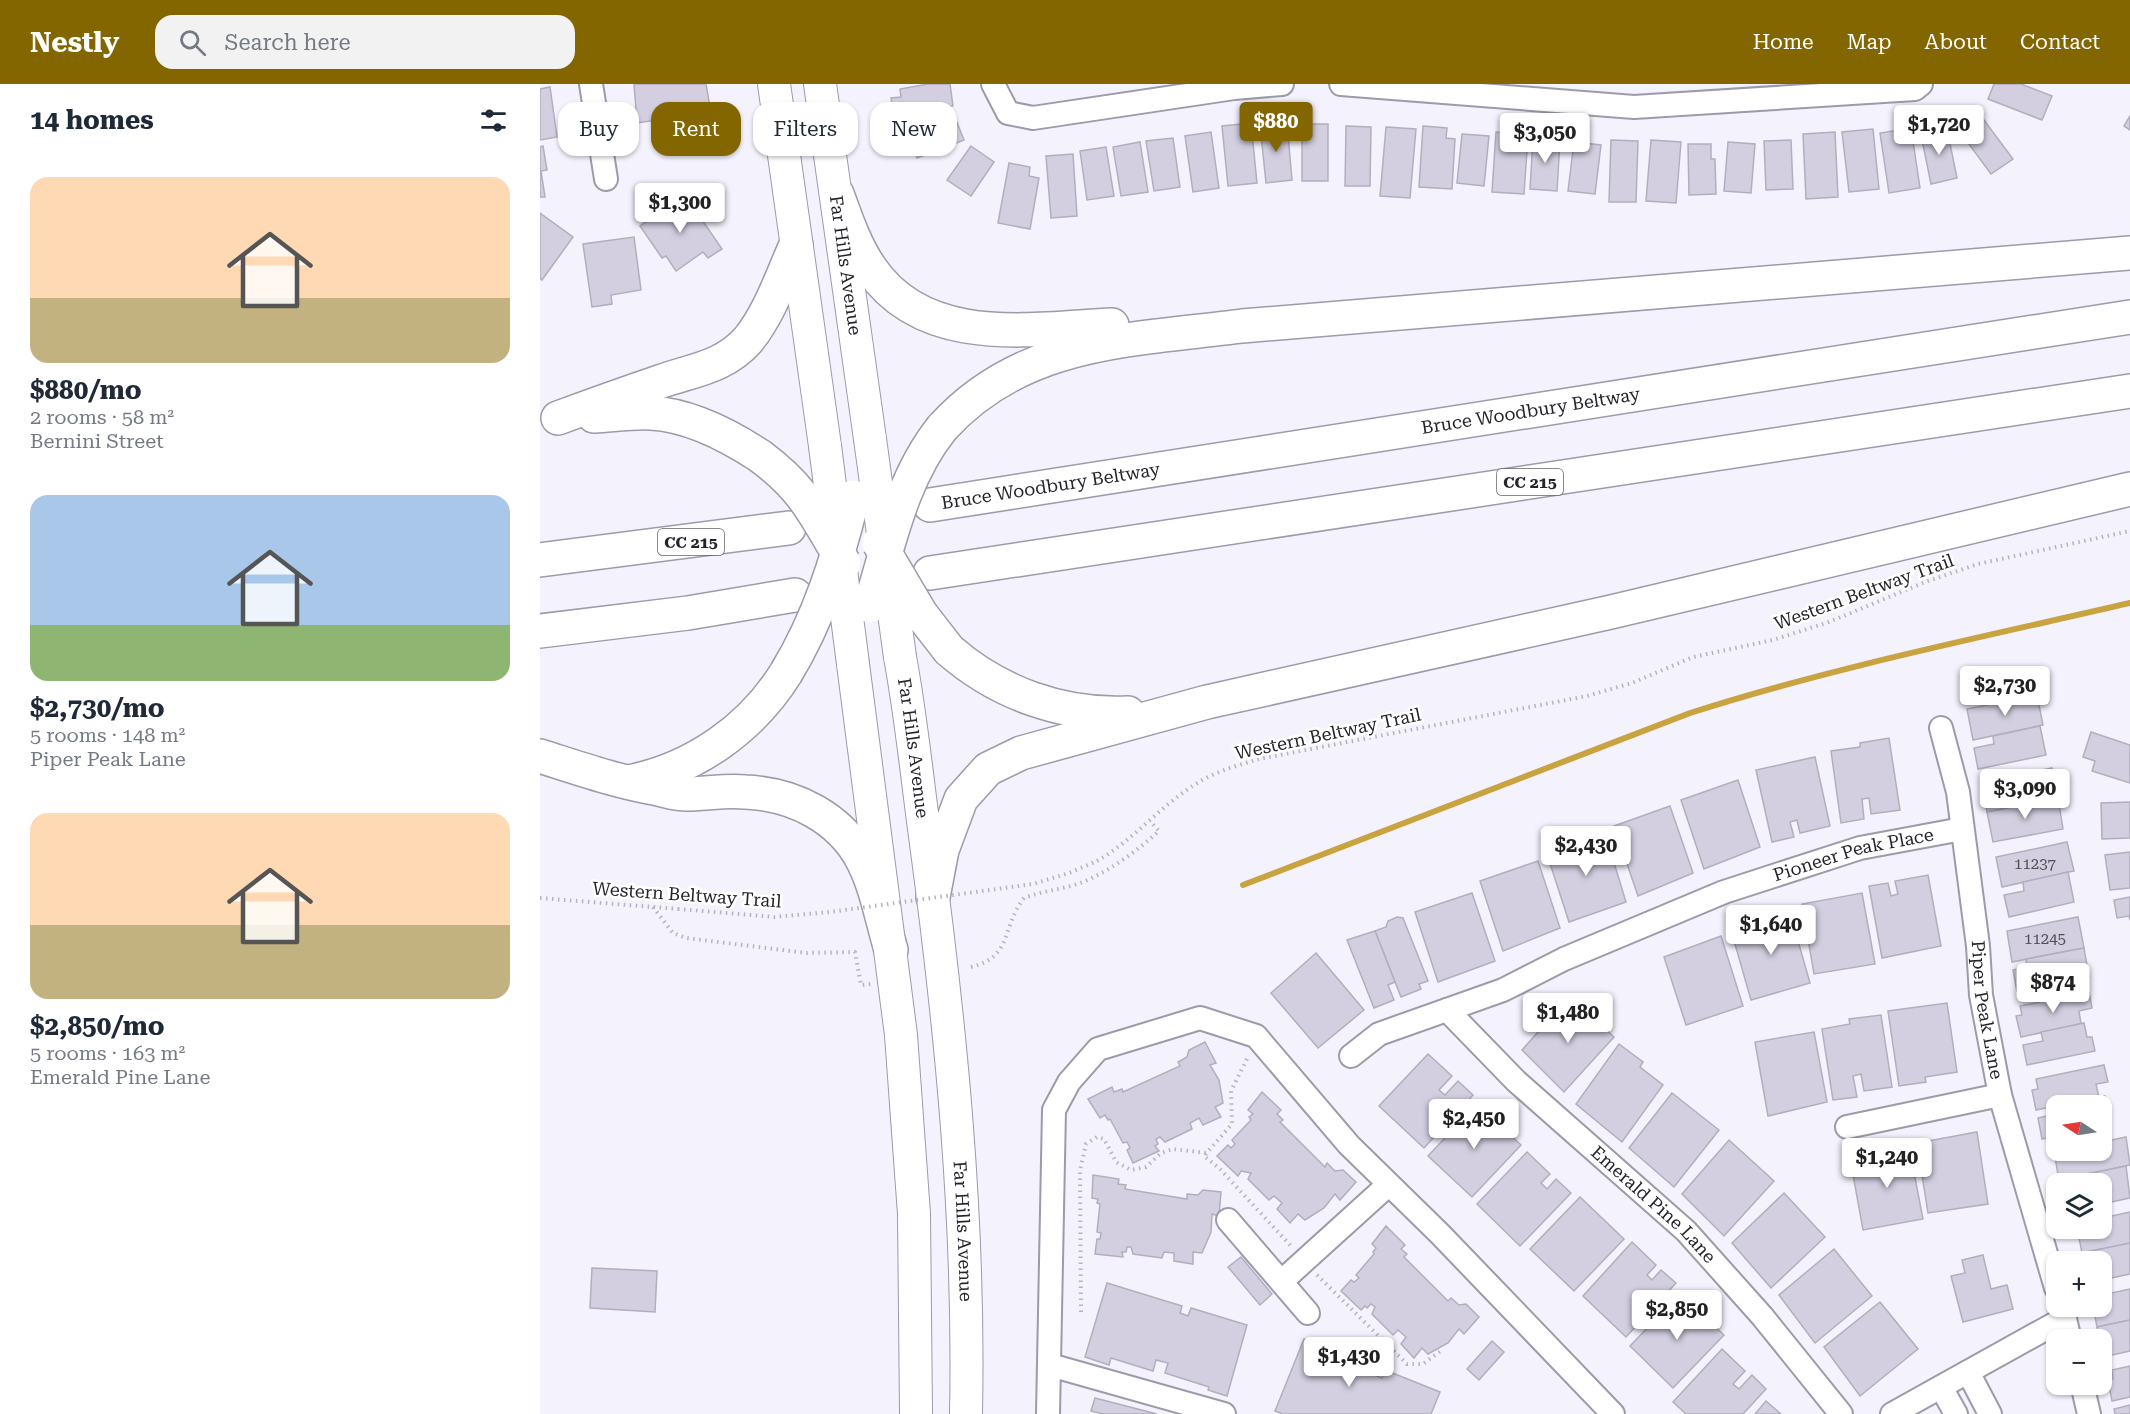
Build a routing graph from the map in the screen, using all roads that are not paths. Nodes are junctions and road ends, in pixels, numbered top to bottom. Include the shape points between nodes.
1 (591, 84) edge
2 (774, 84) edge
3 (820, 84) edge
4 (993, 84) edge
5 (1282, 84) edge
6 (1341, 84) edge
7 (1921, 84) edge
8 (606, 179) dead end
9 (837, 194) junction
10 (796, 245) junction
11 (2130, 253) edge
12 (2130, 318) edge
13 (1242, 326) junction
14 (2130, 391) edge
15 (549, 419) edge
16 (870, 439) junction
17 (825, 446) junction
18 (2130, 489) edge
19 (853, 497) junction
20 (930, 505) dead end
21 (789, 528) dead end
22 (540, 555) edge
23 (592, 555) junction
24 (839, 555) junction
25 (886, 555) junction
26 (540, 560) edge
27 (930, 573) dead end
28 (795, 595) dead end
29 (870, 606) junction
30 (540, 631) edge
31 (900, 657) junction
32 (853, 664) junction
33 (1207, 702) junction
34 (1941, 728) dead end
35 (540, 756) edge
36 (625, 783) junction
37 (1962, 829) junction
38 (933, 897) junction
39 (891, 950) junction
40 (1447, 1010) junction
41 (1351, 1056) dead end
42 (2000, 1095) junction
43 (1846, 1127) dead end
44 (1388, 1185) junction
45 (1228, 1220) dead end
46 (2046, 1254) edge
47 (1282, 1281) junction
48 (1308, 1313) dead end
49 (2055, 1317) edge
50 (1050, 1365) junction
51 (1968, 1372) junction
52 (1941, 1387) junction
53 (2085, 1395) edge
54 (916, 1414) edge
55 (966, 1414) edge
56 (1048, 1414) edge
57 (1224, 1414) edge
58 (1613, 1414) edge
59 (1841, 1414) edge
60 (1892, 1414) edge
61 (1956, 1414) edge
62 (1990, 1414) edge
63 (2089, 1414) edge

1 - 8 street
2 - 10 main road
3 - 9 main road, Far Hills Avenue
4 - 5 street via 1008,113 1023,118
6 - 7 street via 1634,107 1915,88
9 - 13 highway via 856,243 877,277 907,303 942,321 999,330 1120,325
9 - 16 main road, Far Hills Avenue
10 - 15 highway via 763,318 729,357 700,371
10 - 17 main road
11 - 13 highway
12 - 20 highway, Bruce Woodbury Beltway
13 - 25 highway, bridge via 1096,345 1053,355 1015,370 993,384 942,428 913,473
14 - 27 highway, CC 215
15 - 24 highway, bridge via 662,414 719,432 786,477 806,499
16 - 19 highway, bridge
16 - 25 main road, Far Hills Avenue, bridge
17 - 19 highway, bridge
17 - 24 main road, bridge
18 - 33 highway via 1611,612
19 - 24 highway, bridge
19 - 25 highway, bridge
21 - 23 highway, CC 215
22 - 23 highway
23 - 26 highway, CC 215
24 - 29 highway, bridge
24 - 32 main road, bridge
24 - 36 highway, bridge via 812,624 786,673 754,715 709,751 665,772
25 - 29 highway, bridge
25 - 31 main road, Far Hills Avenue, bridge
25 - 33 highway, bridge via 921,614 949,650 990,680 1021,695 1100,713 1135,713
28 - 30 highway
29 - 31 highway, bridge
29 - 32 highway, bridge
31 - 38 main road, Far Hills Avenue
32 - 39 main road
33 - 38 highway via 1031,750 995,764 971,786 956,808 938,864
34 - 37 street, Piper Peak Lane via 1958,792
35 - 36 highway
36 - 39 highway via 684,794 735,791 769,795 796,802 828,820 844,831 859,851
37 - 40 street, Pioneer Peak Place via 1860,848 1724,892 1564,959 1503,990
37 - 42 street, Piper Peak Lane via 1981,995
38 - 55 main road, Far Hills Avenue via 959,1143
39 - 54 main road via 913,1192
40 - 41 street, Pioneer Peak Place via 1379,1034
40 - 59 street, Emerald Pine Lane via 1516,1082 1686,1232 1762,1316
42 - 43 street
42 - 46 street, Piper Peak Lane
44 - 47 street
44 - 50 street via 1256,1036 1200,1018 1098,1049 1069,1082 1054,1110
44 - 58 street
45 - 47 street
47 - 48 street
49 - 51 street
50 - 56 street
50 - 57 street
51 - 52 street
51 - 62 street
52 - 60 street
52 - 61 street
53 - 63 street

